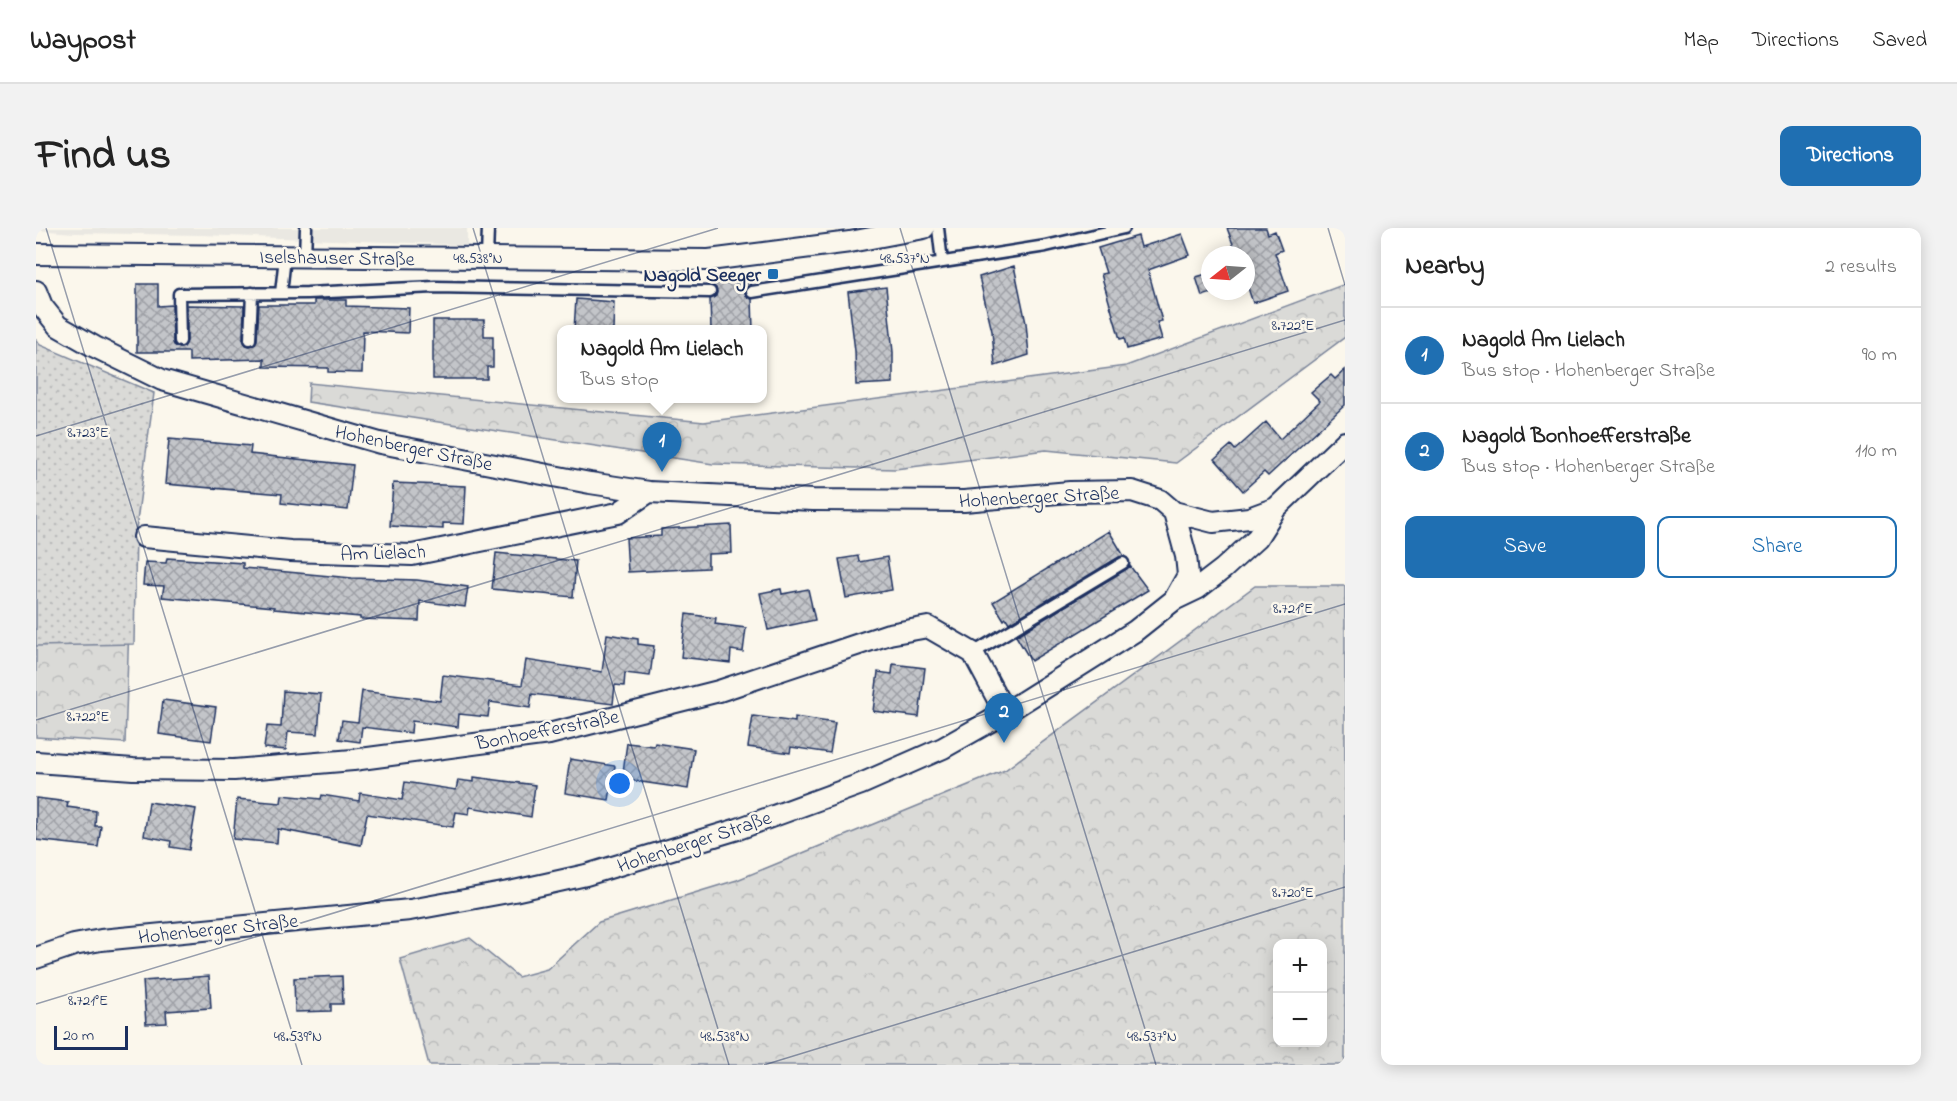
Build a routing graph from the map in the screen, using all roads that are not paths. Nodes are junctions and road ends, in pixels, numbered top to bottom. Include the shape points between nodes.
1 (306, 228) edge
2 (488, 228) edge
3 (924, 228) edge
4 (938, 228) edge
5 (1124, 228) edge
6 (36, 254) edge
7 (285, 257) junction
8 (305, 257) junction
9 (487, 258) junction
10 (942, 262) junction
11 (36, 291) edge
12 (710, 292) dead end
13 (752, 292) dead end
14 (252, 293) junction
15 (281, 293) junction
16 (250, 339) dead end
17 (180, 340) dead end
18 (1345, 442) edge
19 (649, 492) junction
20 (1276, 508) junction
21 (1174, 512) junction
22 (144, 537) dead end
23 (1123, 563) dead end
24 (1174, 600) junction
25 (973, 653) junction
26 (1005, 713) junction
27 (36, 762) edge
28 (36, 958) edge

1 - 8 lane
2 - 9 lane
3 - 9 street, Iselshauser Straße via 709,260
4 - 10 lane
5 - 10 lane via 1046,246
6 - 7 street, Iselshauser Straße
7 - 8 street, Iselshauser Straße
7 - 15 lane
8 - 9 street, Iselshauser Straße
10 - 13 lane
11 - 19 street, Hohenberger Straße via 58,326 172,383 380,443
12 - 15 lane via 435,287
14 - 15 lane
14 - 16 lane
14 - 17 lane via 179,294
18 - 20 street
19 - 21 street, Hohenberger Straße via 813,500 964,501 1132,491 1160,500
19 - 22 street, Am Lielach via 618,513 412,555 290,551
20 - 21 street via 1249,518 1213,522
20 - 24 street via 1257,538 1223,569 1197,589
21 - 24 street, Hohenberger Straße via 1188,574
23 - 25 lane
24 - 26 street, Hohenberger Straße via 1135,631
25 - 26 street
25 - 27 street, Bonhoefferstraße via 928,627 889,634 719,691 549,734 353,760 234,770 133,769
26 - 28 street, Hohenberger Straße via 943,748 861,784 738,829 586,874 410,910 101,940

